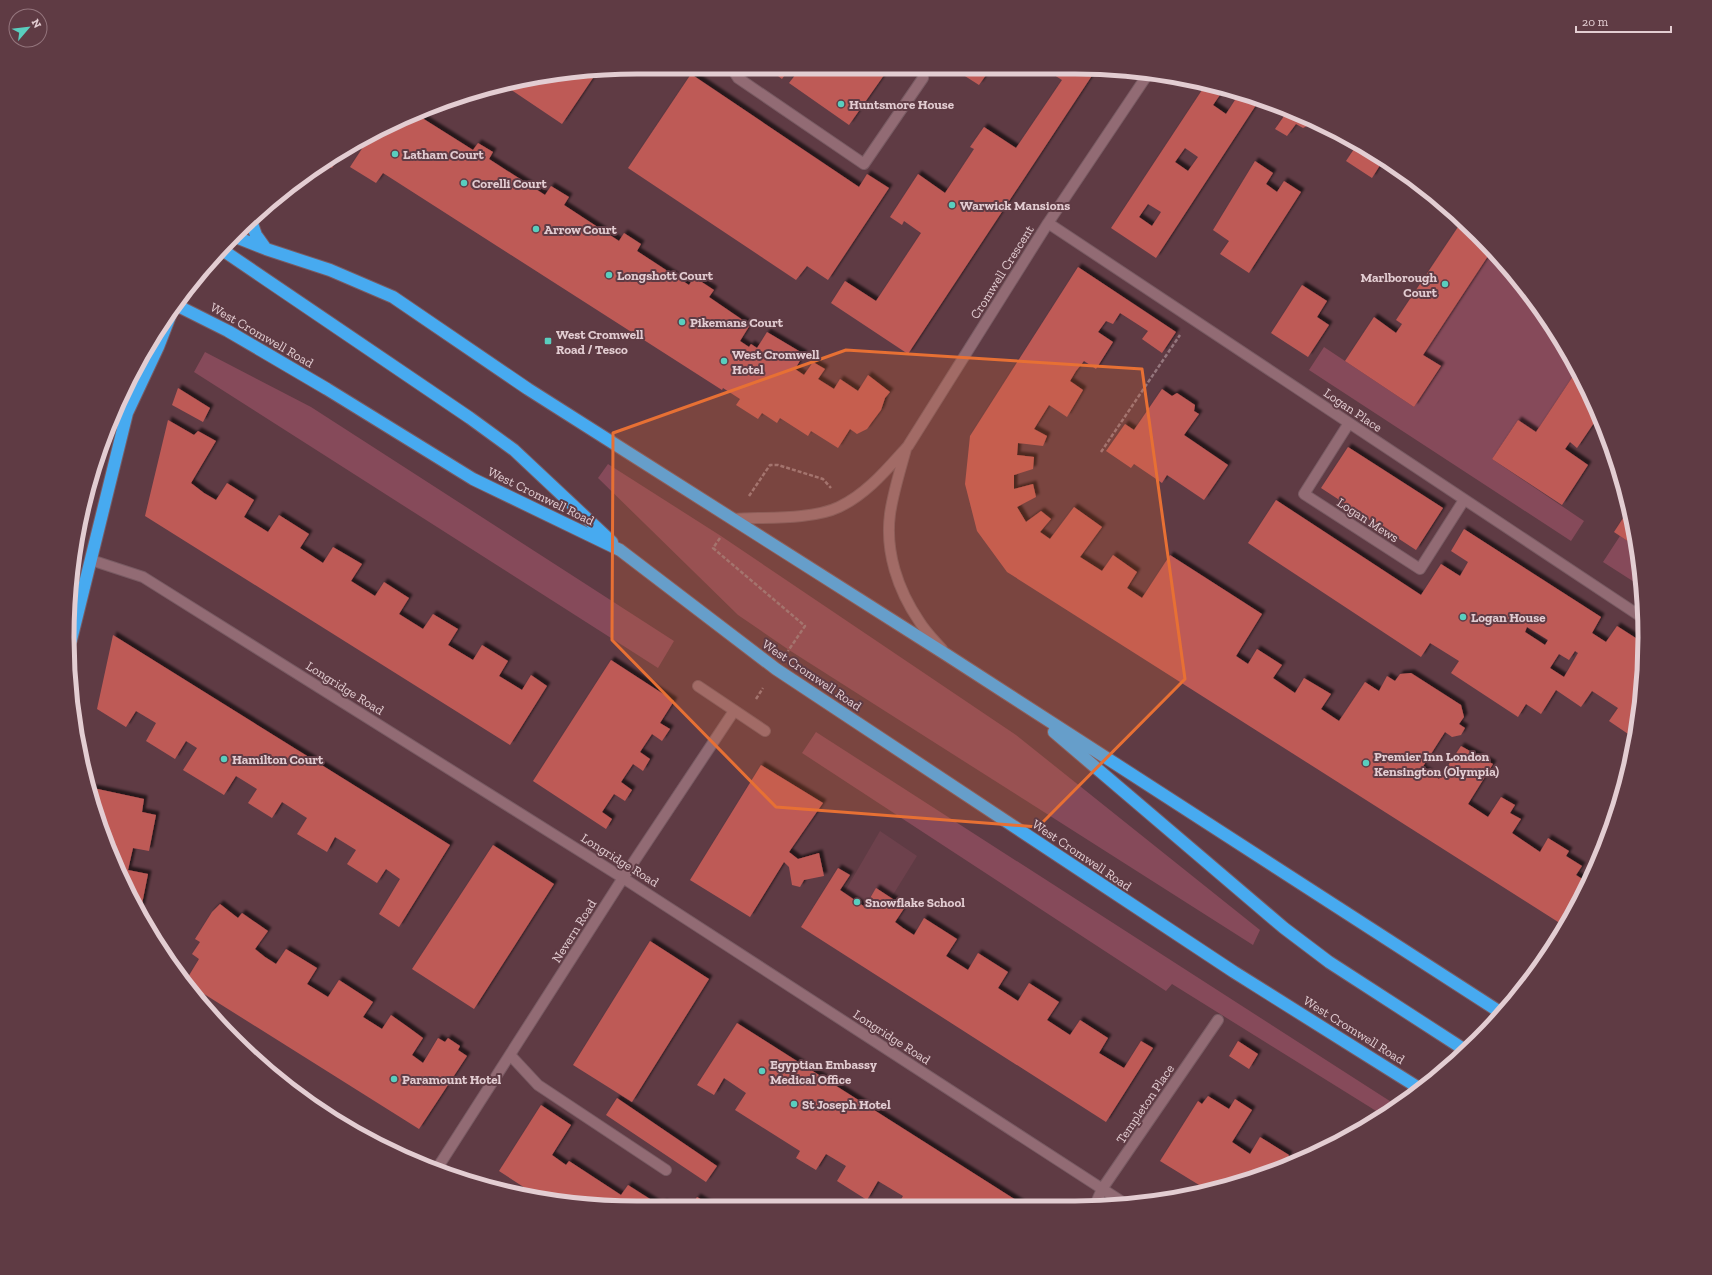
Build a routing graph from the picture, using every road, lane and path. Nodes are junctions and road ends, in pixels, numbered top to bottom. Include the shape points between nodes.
1 (735, 74) edge
2 (923, 78) dead end
3 (1145, 79) edge
4 (1048, 223) junction
5 (253, 226) edge
6 (239, 239) edge
7 (266, 249) junction
8 (226, 253) edge
9 (181, 307) edge
10 (1192, 318) junction
11 (164, 333) edge
12 (122, 412) edge
13 (1349, 423) junction
14 (908, 446) junction
15 (1100, 452) dead end
16 (832, 492) dead end
17 (752, 493) dead end
18 (1464, 500) junction
19 (733, 519) junction
20 (721, 536) dead end
21 (620, 550) junction
22 (91, 560) junction
23 (1637, 614) edge
24 (74, 623) edge
25 (789, 650) dead end
26 (947, 655) junction
27 (698, 686) dead end
28 (1017, 700) junction
29 (734, 711) junction
30 (765, 731) dead end
31 (624, 878) junction
32 (1497, 1010) edge
33 (1218, 1020) dead end
34 (1461, 1047) edge
35 (511, 1056) junction
36 (1416, 1086) edge
37 (440, 1165) edge
38 (666, 1170) dead end
39 (1102, 1189) junction
40 (1118, 1199) edge
41 (1097, 1200) edge

1 - 2 street via 864,164
3 - 4 street, Cromwell Crescent
4 - 10 street, Logan Place
4 - 14 street, Cromwell Crescent
5 - 7 highway
6 - 7 highway
7 - 19 highway via 330,270 393,297 528,389
8 - 21 highway via 507,445
9 - 21 highway, West Cromwell Road via 228,331 327,389 473,479
10 - 13 street, Logan Place
10 - 15 path
11 - 12 highway
12 - 22 highway
13 - 18 street, Logan Place
13 - 18 street, Logan Mews via 1304,494 1420,569
14 - 19 street, Cromwell Crescent via 874,482 838,507 792,516
14 - 26 street, Cromwell Crescent via 890,515 894,568 904,596 919,622
16 - 17 path via 823,479 770,465
18 - 23 street, Logan Place
19 - 26 highway
20 - 25 path via 713,548 805,626
21 - 36 highway, West Cromwell Road via 776,669 1234,972
22 - 24 highway
22 - 31 street, Longridge Road via 143,577
26 - 28 highway
27 - 29 street
28 - 32 highway
28 - 34 highway via 1284,928 1329,962
29 - 30 street
29 - 31 street, Nevern Road
31 - 35 street, Nevern Road
31 - 39 street, Longridge Road
33 - 39 street, Templeton Place
35 - 37 street, Nevern Road
35 - 38 street via 538,1085
39 - 40 street, Longridge Road
39 - 41 street, Templeton Place

